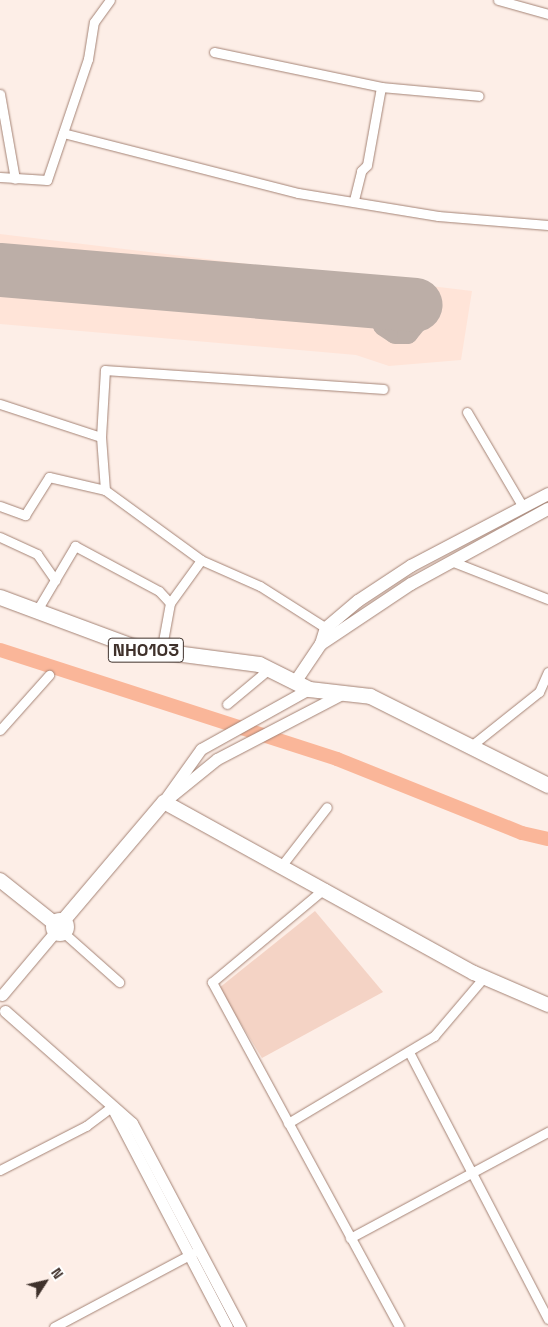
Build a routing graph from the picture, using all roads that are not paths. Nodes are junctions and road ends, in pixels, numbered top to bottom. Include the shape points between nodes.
1 (110, 0) edge
2 (498, 0) edge
3 (548, 14) edge
4 (214, 52) dead end
5 (381, 87) junction
6 (0, 94) edge
7 (480, 96) dead end
8 (63, 133) junction
9 (0, 178) edge
10 (15, 179) junction
11 (354, 200) junction
12 (548, 225) edge
13 (383, 389) dead end
14 (0, 404) edge
15 (467, 412) dead end
16 (102, 437) junction
17 (106, 490) junction
18 (548, 494) edge
19 (0, 506) edge
20 (523, 507) junction
21 (548, 509) edge
22 (490, 525) junction
23 (0, 537) edge
24 (496, 537) junction
25 (201, 560) junction
26 (451, 561) junction
27 (55, 580) junction
28 (0, 597) edge
29 (548, 599) edge
30 (170, 602) junction
31 (36, 612) junction
32 (326, 628) junction
33 (321, 644) junction
34 (161, 652) junction
35 (270, 668) junction
36 (548, 672) edge
37 (49, 675) dead end
38 (303, 685) junction
39 (342, 694) junction
40 (227, 704) dead end
41 (0, 730) edge
42 (471, 746) junction
43 (548, 785) edge
44 (164, 802) junction
45 (327, 806) dead end
46 (282, 865) junction
47 (0, 880) edge
48 (324, 888) junction
49 (59, 927) junction
50 (484, 977) junction
51 (119, 982) dead end
52 (1, 994) edge
53 (548, 1004) edge
54 (3, 1012) edge
55 (408, 1052) junction
56 (112, 1108) junction
57 (288, 1122) junction
58 (548, 1132) edge
59 (0, 1170) edge
60 (469, 1172) junction
61 (169, 1190) junction
62 (157, 1196) junction
63 (350, 1238) junction
64 (200, 1250) junction
65 (189, 1255) junction
66 (548, 1319) edge
67 (54, 1327) edge
68 (227, 1327) edge
69 (240, 1327) edge
70 (399, 1327) edge

1 - 8 street via 94,22 88,59
2 - 3 street
4 - 5 street
5 - 7 street
5 - 11 street via 367,165 361,171
6 - 10 street
8 - 10 street via 47,180
8 - 11 street via 252,183
9 - 10 street
11 - 12 street via 438,216
13 - 16 street via 109,369 104,374
14 - 16 street
15 - 20 street
16 - 17 street
17 - 19 street via 48,477 26,515
17 - 25 street
18 - 20 main road
20 - 22 main road
21 - 24 main road
22 - 24 main road
22 - 32 main road via 411,566
23 - 27 street via 37,554
24 - 26 main road
25 - 30 street
25 - 32 street via 260,586
26 - 29 street
26 - 33 main road
27 - 30 street via 72,548 78,547 159,591
27 - 31 street
28 - 31 highway, NH0103
30 - 34 street
31 - 34 highway, NH0103 via 137,648
32 - 33 main road
33 - 38 main road
34 - 35 highway, NH0103 via 220,656
35 - 38 highway, NH0103
35 - 40 street
36 - 42 street via 539,692
37 - 41 street
38 - 39 highway, NH0103
38 - 44 street via 287,703 201,749
39 - 42 highway, NH0103 via 370,696
39 - 44 street via 217,759
42 - 43 highway, NH0103
44 - 46 main road
44 - 49 main road
45 - 46 street
46 - 48 main road
47 - 49 main road
48 - 50 main road
48 - 57 street via 212,982
49 - 51 street
49 - 52 street
50 - 53 main road
50 - 55 street via 434,1036
52 - 54 street via 7,1000
54 - 56 street
55 - 57 street
55 - 60 street
56 - 59 street via 86,1126
56 - 61 street via 132,1123
56 - 62 street
57 - 63 street
58 - 60 street
60 - 63 street
60 - 66 street
61 - 62 street
61 - 64 street
62 - 65 street
63 - 70 street
64 - 65 street
64 - 69 street
65 - 67 street
65 - 68 street

